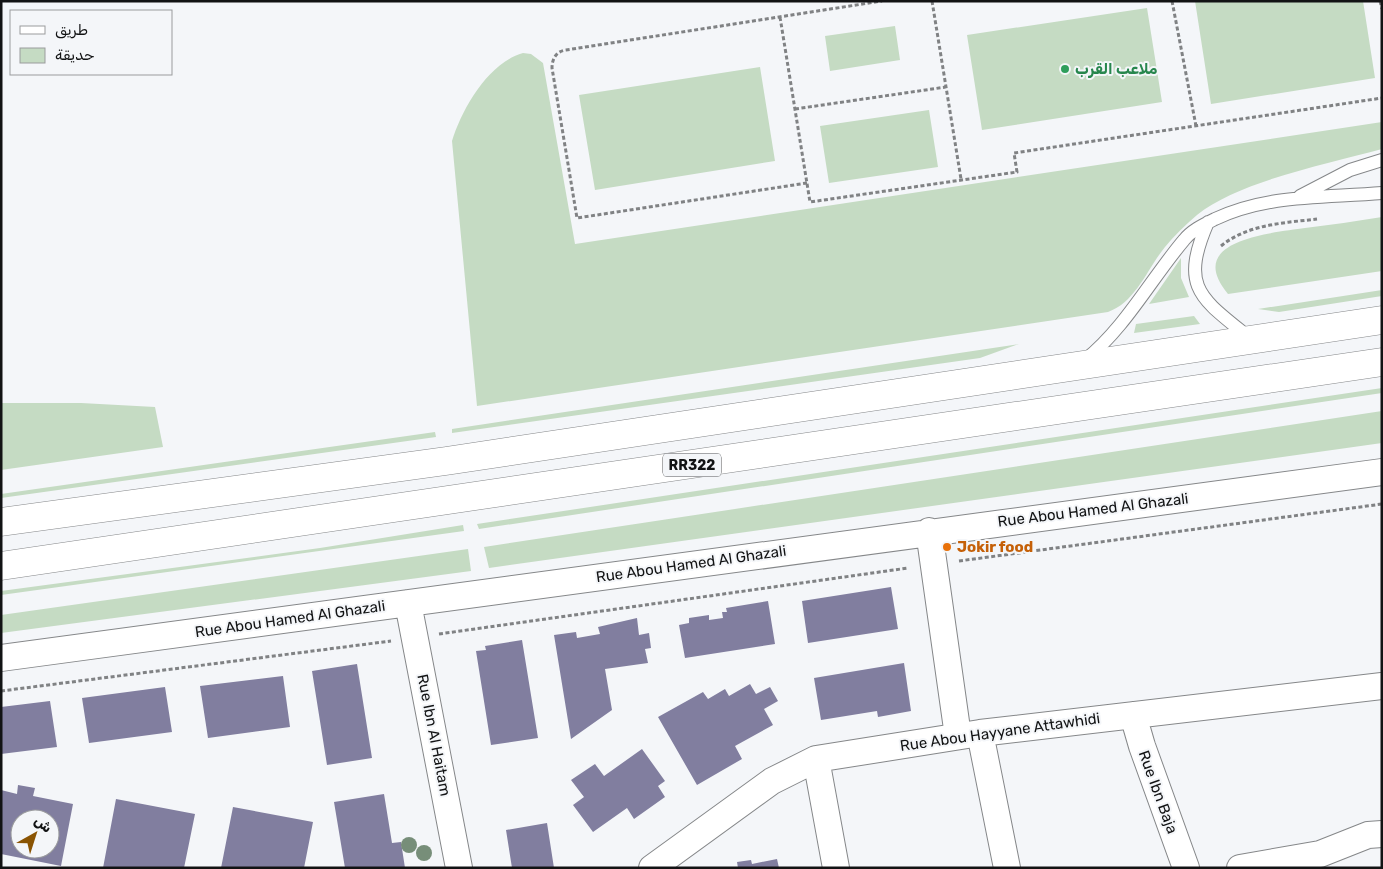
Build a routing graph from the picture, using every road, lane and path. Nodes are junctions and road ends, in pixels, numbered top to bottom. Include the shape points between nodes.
1 (882, 1) edge
2 (932, 1) edge
3 (1172, 1) edge
4 (1380, 1) edge
5 (1382, 9) edge
6 (780, 17) junction
7 (946, 87) junction
8 (1382, 98) edge
9 (795, 109) junction
10 (1196, 126) junction
11 (1382, 160) edge
12 (961, 179) junction
13 (807, 183) junction
14 (1382, 193) edge
15 (1298, 198) junction
16 (1324, 218) dead end
17 (1208, 222) junction
18 (1217, 250) dead end
19 (1382, 320) edge
20 (1252, 340) junction
21 (1382, 362) edge
22 (1080, 365) junction
23 (1382, 472) edge
24 (1382, 504) edge
25 (1, 522) edge
26 (929, 532) junction
27 (934, 565) junction
28 (1, 566) edge
29 (408, 603) junction
30 (415, 638) junction
31 (1, 658) edge
32 (1382, 686) edge
33 (1, 691) edge
34 (1133, 714) junction
35 (969, 734) junction
36 (816, 759) junction
37 (1382, 834) edge
38 (459, 868) edge
39 (652, 868) edge
40 (836, 868) edge
41 (1007, 868) edge
42 (1186, 868) edge
43 (1240, 868) edge

1 - 6 path
2 - 7 path
3 - 10 path
4 - 5 path
6 - 9 path
6 - 13 path via 561,51 552,62 554,77 577,218
7 - 9 path
7 - 12 path
8 - 10 path
9 - 13 path
10 - 12 path via 1014,153 1017,172
11 - 15 lane via 1350,170
12 - 13 path via 810,202
14 - 15 lane
15 - 17 lane via 1252,204
16 - 18 path via 1253,229
17 - 20 lane via 1195,259 1196,282 1210,305
17 - 22 lane via 1188,235 1115,330
19 - 20 main road
20 - 22 main road
21 - 28 main road, RR322
22 - 25 main road via 446,461
23 - 26 street, Rue Abou Hamed Al Ghazali
24 - 27 path
26 - 27 street
26 - 29 street, Rue Abou Hamed Al Ghazali
27 - 30 path
27 - 35 street
29 - 30 street, Rue Ibn Al Haitam
29 - 31 street, Rue Abou Hamed Al Ghazali
30 - 33 path
30 - 38 street, Rue Ibn Al Haitam
32 - 34 street, Rue Abou Hayyane Attawhidi
34 - 35 street, Rue Abou Hayyane Attawhidi
34 - 42 street, Rue Ibn Baja
35 - 36 street, Rue Abou Hayyane Attawhidi
35 - 41 street
36 - 39 street, Rue Abou Hayyane Attawhidi via 772,781
36 - 40 street
37 - 43 street via 1368,835 1320,854

